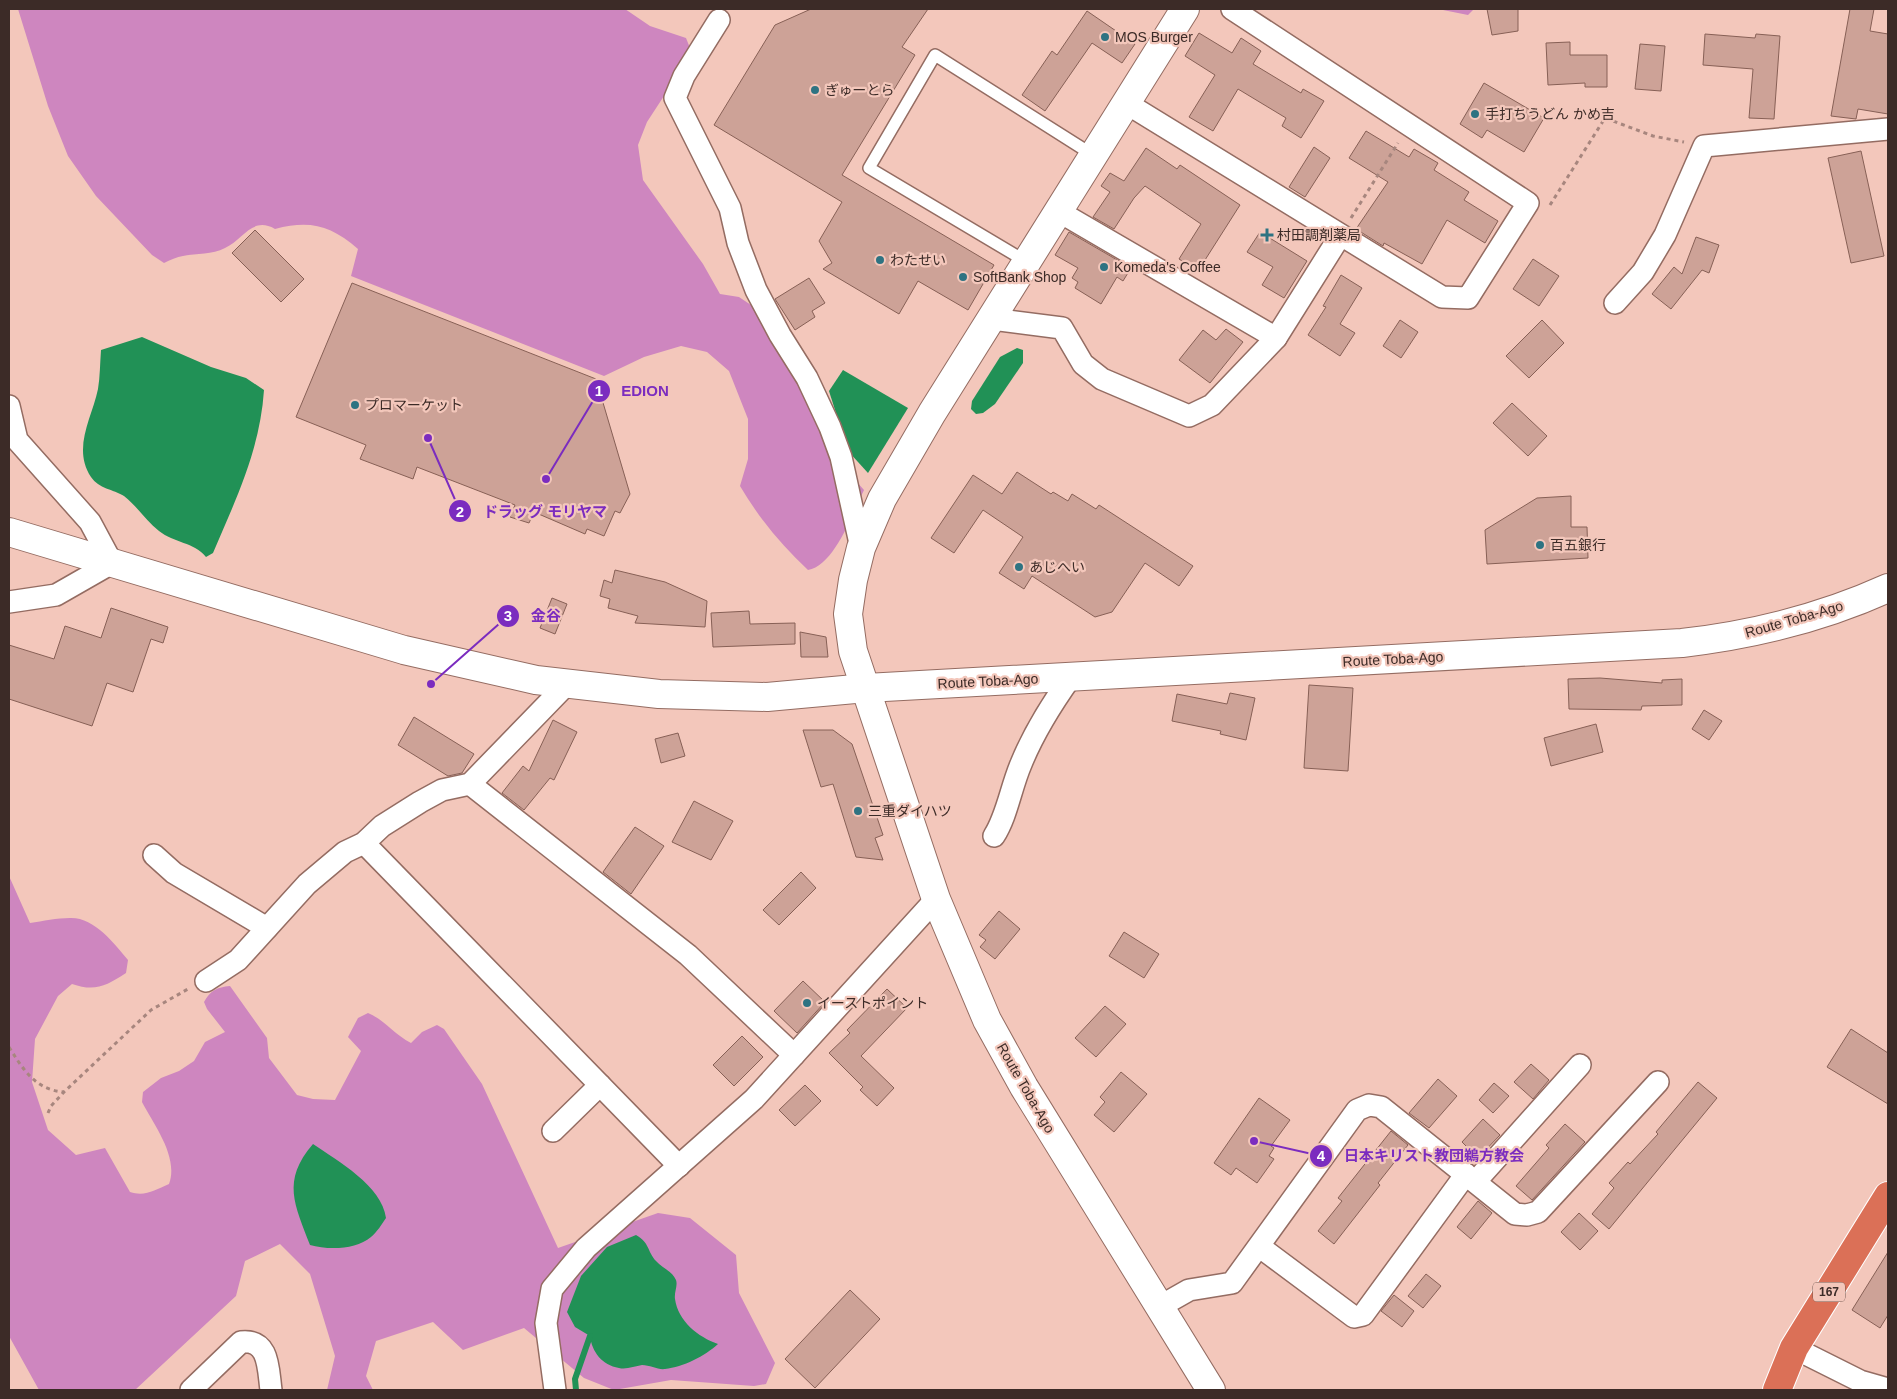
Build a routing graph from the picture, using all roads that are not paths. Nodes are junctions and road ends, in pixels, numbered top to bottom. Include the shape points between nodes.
1 (1185, 9) edge
2 (1232, 9) edge
3 (718, 20) dead end
4 (1126, 103) junction
5 (1888, 129) edge
6 (1093, 155) junction
7 (1058, 211) junction
8 (1340, 236) junction
9 (1027, 262) junction
10 (1615, 303) dead end
11 (992, 319) junction
12 (1276, 338) junction
13 (9, 406) edge
14 (9, 532) edge
15 (861, 548) junction
16 (112, 562) junction
17 (1888, 588) edge
18 (9, 602) edge
19 (1071, 677) junction
20 (567, 684) junction
21 (866, 688) junction
22 (470, 784) junction
23 (994, 836) dead end
24 (364, 843) junction
25 (154, 855) dead end
26 (936, 899) junction
27 (267, 928) junction
28 (206, 981) road end
29 (794, 1055) junction
30 (1580, 1065) dead end
31 (1658, 1082) dead end
32 (600, 1085) junction
33 (554, 1131) dead end
34 (680, 1166) junction
35 (1471, 1178) junction
36 (1888, 1196) edge
37 (1260, 1247) junction
38 (1159, 1307) junction
39 (1794, 1348) junction
40 (1888, 1388) edge
41 (190, 1390) edge
42 (270, 1390) edge
43 (555, 1390) edge
44 (1211, 1390) edge
45 (1778, 1390) edge

1 - 4 main road
2 - 8 street via 1528,203 1468,298 1442,297
3 - 15 street via 684,76 675,98 730,208 738,243 756,290 807,378 830,427 841,457
4 - 6 main road
4 - 8 street
5 - 10 street via 1704,146 1665,235 1643,272
6 - 7 main road
6 - 9 lane via 935,55 869,168
7 - 9 main road
7 - 12 street
8 - 12 street
9 - 11 main road
11 - 12 street via 1062,328 1083,364 1102,379 1190,416 1212,405
11 - 15 main road via 882,499
13 - 16 street via 17,440 90,522
14 - 16 main road
15 - 21 main road via 848,614 853,651
16 - 18 street via 56,595
16 - 20 main road via 404,650
17 - 19 main road, Route Toba-Ago via 1826,611 1728,638
19 - 21 main road, Route Toba-Ago
19 - 23 street via 1041,720
20 - 21 main road via 659,694 767,697
20 - 22 street
21 - 26 main road, Route Toba-Ago
22 - 24 street via 442,790 420,802 382,826
22 - 29 street via 688,955
24 - 27 street via 346,852 314,877
24 - 32 street
25 - 27 street via 174,873
26 - 29 street
26 - 38 main road, Route Toba-Ago via 987,1020 1014,1071
27 - 28 street via 238,960
29 - 34 street via 754,1099
30 - 35 street
31 - 35 street via 1538,1212 1515,1214
32 - 33 street
32 - 34 street
34 - 43 street via 586,1248 552,1289 546,1322
35 - 37 street via 1363,1315 1354,1316
35 - 37 street via 1381,1107 1370,1105 1357,1110
36 - 39 highway, 167
37 - 38 street via 1232,1283 1189,1290
38 - 44 main road, Route Toba-Ago
39 - 40 street via 1860,1381
39 - 45 highway, 167
41 - 42 street via 241,1342 248,1341 259,1344 266,1353

